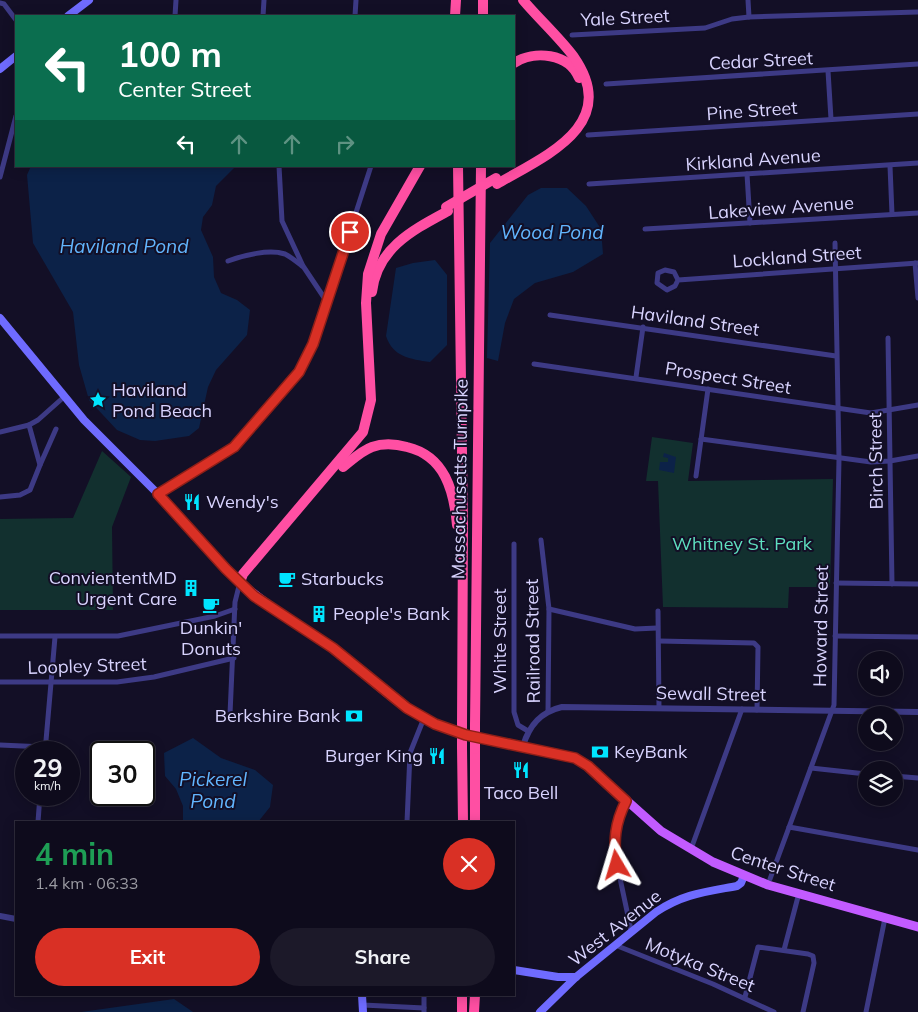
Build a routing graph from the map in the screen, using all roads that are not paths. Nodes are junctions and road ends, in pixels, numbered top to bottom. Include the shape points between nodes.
1 (89, 0) edge
2 (176, 0) edge
3 (264, 0) edge
4 (356, 0) edge
5 (456, 0) edge
6 (483, 0) edge
7 (523, 0) edge
8 (748, 0) edge
9 (0, 2) edge
10 (918, 12) edge
11 (69, 15) edge
12 (176, 15) edge
13 (263, 15) edge
14 (355, 15) edge
15 (456, 15) edge
16 (482, 15) edge
17 (749, 17) junction
18 (15, 19) edge
19 (572, 35) dead end
20 (15, 57) edge
21 (515, 63) edge
22 (918, 64) edge
23 (0, 69) edge
24 (828, 71) junction
25 (606, 84) dead end
26 (918, 114) edge
27 (831, 119) junction
28 (15, 120) edge
29 (588, 135) dead end
30 (918, 163) edge
31 (890, 166) junction
32 (279, 167) edge
33 (371, 167) edge
34 (419, 167) edge
35 (458, 167) edge
36 (481, 167) edge
37 (748, 174) junction
38 (0, 177) edge
39 (497, 181) junction
40 (589, 184) dead end
41 (447, 209) junction
42 (918, 212) edge
43 (892, 214) junction
44 (750, 223) junction
45 (645, 229) dead end
46 (835, 243) dead end
47 (228, 261) dead end
48 (917, 263) edge
49 (303, 266) junction
50 (835, 268) junction
51 (678, 280) junction
52 (918, 298) edge
53 (327, 302) junction
54 (366, 303) junction
55 (550, 314) dead end
56 (0, 318) edge
57 (643, 327) junction
58 (888, 338) dead end
59 (836, 356) junction
60 (534, 364) dead end
61 (636, 378) junction
62 (708, 389) junction
63 (65, 396) junction
64 (918, 405) edge
65 (837, 408) junction
66 (889, 410) junction
67 (29, 425) junction
68 (56, 428) dead end
69 (0, 432) edge
70 (701, 439) junction
71 (918, 456) edge
72 (839, 459) junction
73 (890, 461) junction
74 (40, 465) junction
75 (343, 467) junction
76 (696, 476) dead end
77 (158, 494) junction
78 (0, 497) edge
79 (541, 540) dead end
80 (514, 544) dead end
81 (240, 582) junction
82 (836, 583) junction
83 (892, 584) junction
84 (918, 584) edge
85 (235, 609) junction
86 (549, 609) junction
87 (658, 611) dead end
88 (657, 628) junction
89 (0, 636) edge
90 (835, 636) junction
91 (55, 637) junction
92 (918, 637) edge
93 (462, 638) junction
94 (659, 641) junction
95 (234, 658) junction
96 (0, 682) edge
97 (52, 683) junction
98 (660, 708) junction
99 (742, 709) junction
100 (757, 710) junction
101 (832, 711) junction
102 (548, 712) junction
103 (918, 712) edge
104 (230, 714) dead end
105 (424, 718) junction
106 (528, 730) junction
107 (46, 741) edge
108 (0, 746) edge
109 (523, 746) junction
110 (15, 747) edge
111 (811, 768) junction
112 (858, 773) edge
113 (903, 777) edge
114 (918, 778) edge
115 (626, 801) junction
116 (39, 806) edge
117 (38, 821) edge
118 (408, 821) edge
119 (463, 821) edge
120 (475, 821) edge
121 (789, 826) junction
122 (691, 850) junction
123 (918, 850) edge
124 (744, 876) junction
125 (770, 878) dead end
126 (799, 893) junction
127 (0, 916) edge
128 (885, 918) junction
129 (15, 919) edge
130 (918, 927) edge
131 (631, 930) junction
132 (614, 945) junction
133 (784, 950) junction
134 (515, 970) edge
135 (576, 977) junction
136 (362, 996) edge
137 (424, 996) edge
138 (462, 996) edge
139 (475, 996) edge
140 (745, 997) junction
141 (547, 1004) junction
142 (363, 1009) edge
143 (424, 1010) edge
144 (462, 1012) edge
145 (474, 1012) edge
146 (540, 1012) edge
147 (552, 1012) edge
148 (774, 1012) edge
149 (803, 1012) edge
150 (866, 1012) edge

1 - 11 main road
2 - 12 street
3 - 13 street
4 - 14 street
5 - 15 highway
6 - 16 highway
7 - 39 highway via 577,62 585,80 587,108 579,126 562,145
8 - 17 street
9 - 18 street
10 - 17 street, Yale Street
17 - 19 street, Yale Street via 705,28
20 - 23 main road
21 - 39 highway via 536,55 563,61 578,76 583,108 577,124 563,140
22 - 24 street, Cedar Street
24 - 25 street, Cedar Street
24 - 27 street
26 - 27 street, Pine Street
27 - 29 street, Pine Street
28 - 38 street
30 - 31 street, Kirkland Avenue
31 - 37 street, Kirkland Avenue
31 - 43 street
32 - 49 street via 282,221
33 - 53 street
34 - 54 highway via 376,246 368,274
35 - 93 highway, Massachusetts Turnpike
36 - 120 highway, Massachusetts Turnpike, bridge
37 - 40 street, Kirkland Avenue
37 - 44 street
39 - 41 highway, bridge
41 - 54 highway via 402,230 383,248 371,272
41 - 75 highway via 406,235 379,265 371,302 375,409 364,441
42 - 43 street, Lakeview Avenue
43 - 44 street, Lakeview Avenue
44 - 45 street, Lakeview Avenue
46 - 50 street, Howard Street
47 - 49 street via 255,254 277,253 286,254
48 - 50 street, Lockland Street
48 - 52 street
49 - 53 street
50 - 51 street, Lockland Street
50 - 59 street, Howard Street
51 - 51 street, Lockland Street via 674,272 665,270 658,273 657,283 667,290
53 - 77 street via 304,366 246,435 234,447
54 - 81 highway via 371,400 362,432 243,574
55 - 57 street, Haviland Street
56 - 63 main road, Center Street
57 - 59 street, Haviland Street
57 - 61 street
58 - 66 street, Birch Street
59 - 65 street, Howard Street
60 - 61 street, Prospect Street
61 - 62 street, Prospect Street
62 - 65 street, Prospect Street
62 - 70 street
63 - 67 street
63 - 77 main road, Center Street via 104,441
64 - 66 street, Prospect Street
65 - 66 street, Prospect Street via 871,413
65 - 72 street, Howard Street
66 - 73 street, Birch Street
67 - 69 street
67 - 74 street
68 - 74 street
70 - 72 street
70 - 76 street
71 - 73 street
72 - 73 street
72 - 82 street, Howard Street
73 - 83 street, Birch Street
74 - 78 street via 30,490 20,495
75 - 81 highway
75 - 93 highway via 373,447 392,445 417,450 441,469 455,504
77 - 81 main road, Center Street
79 - 86 street, Railroad Street
80 - 106 street, White Street via 514,712 518,725
81 - 85 street
81 - 105 main road, Center Street via 260,600 333,648 391,697
82 - 83 street
82 - 90 street, Howard Street
83 - 84 street
85 - 91 street via 118,636
85 - 95 street
86 - 88 street via 635,629
86 - 102 street, Railroad Street
87 - 88 street
88 - 94 street
89 - 91 street
90 - 92 street
90 - 101 street, Howard Street
91 - 97 street
93 - 119 highway, Massachusetts Turnpike, bridge
94 - 98 street
94 - 100 street via 754,644 758,647
95 - 97 street, Loopley Street via 136,680
95 - 104 street
96 - 97 street, Loopley Street
97 - 107 street
98 - 99 street, Sewall Street
98 - 102 street, Sewall Street via 562,707
99 - 100 street, Sewall Street
99 - 122 street
100 - 101 street, Sewall Street
101 - 103 street, Sewall Street
101 - 111 street, Howard Street
102 - 106 street, Sewall Street
105 - 109 main road, Center Street via 466,735
105 - 118 street via 409,762
106 - 109 street
108 - 110 street
109 - 115 main road, Center Street via 581,761
111 - 112 street
111 - 121 street, Howard Street
113 - 114 street
115 - 122 main road, Center Street via 661,831
115 - 131 street via 616,825 614,850
116 - 117 street
121 - 123 street
121 - 125 street, Howard Street
122 - 124 main road, Center Street
124 - 126 main road, Center Street
124 - 131 main road, West Avenue via 736,886 694,893 669,903
126 - 128 main road, Center Street
126 - 133 street
127 - 129 street
128 - 130 main road, Center Street
128 - 150 street
131 - 132 main road, West Avenue
132 - 135 main road, West Avenue
132 - 140 street, Motyka Street
133 - 140 street via 758,947
133 - 149 street via 813,956
134 - 135 main road
135 - 141 main road, West Avenue
136 - 142 main road
137 - 143 street
138 - 144 highway
139 - 145 highway
140 - 148 street, Motyka Street
141 - 146 main road, West Avenue
141 - 147 street
142 - 143 street

